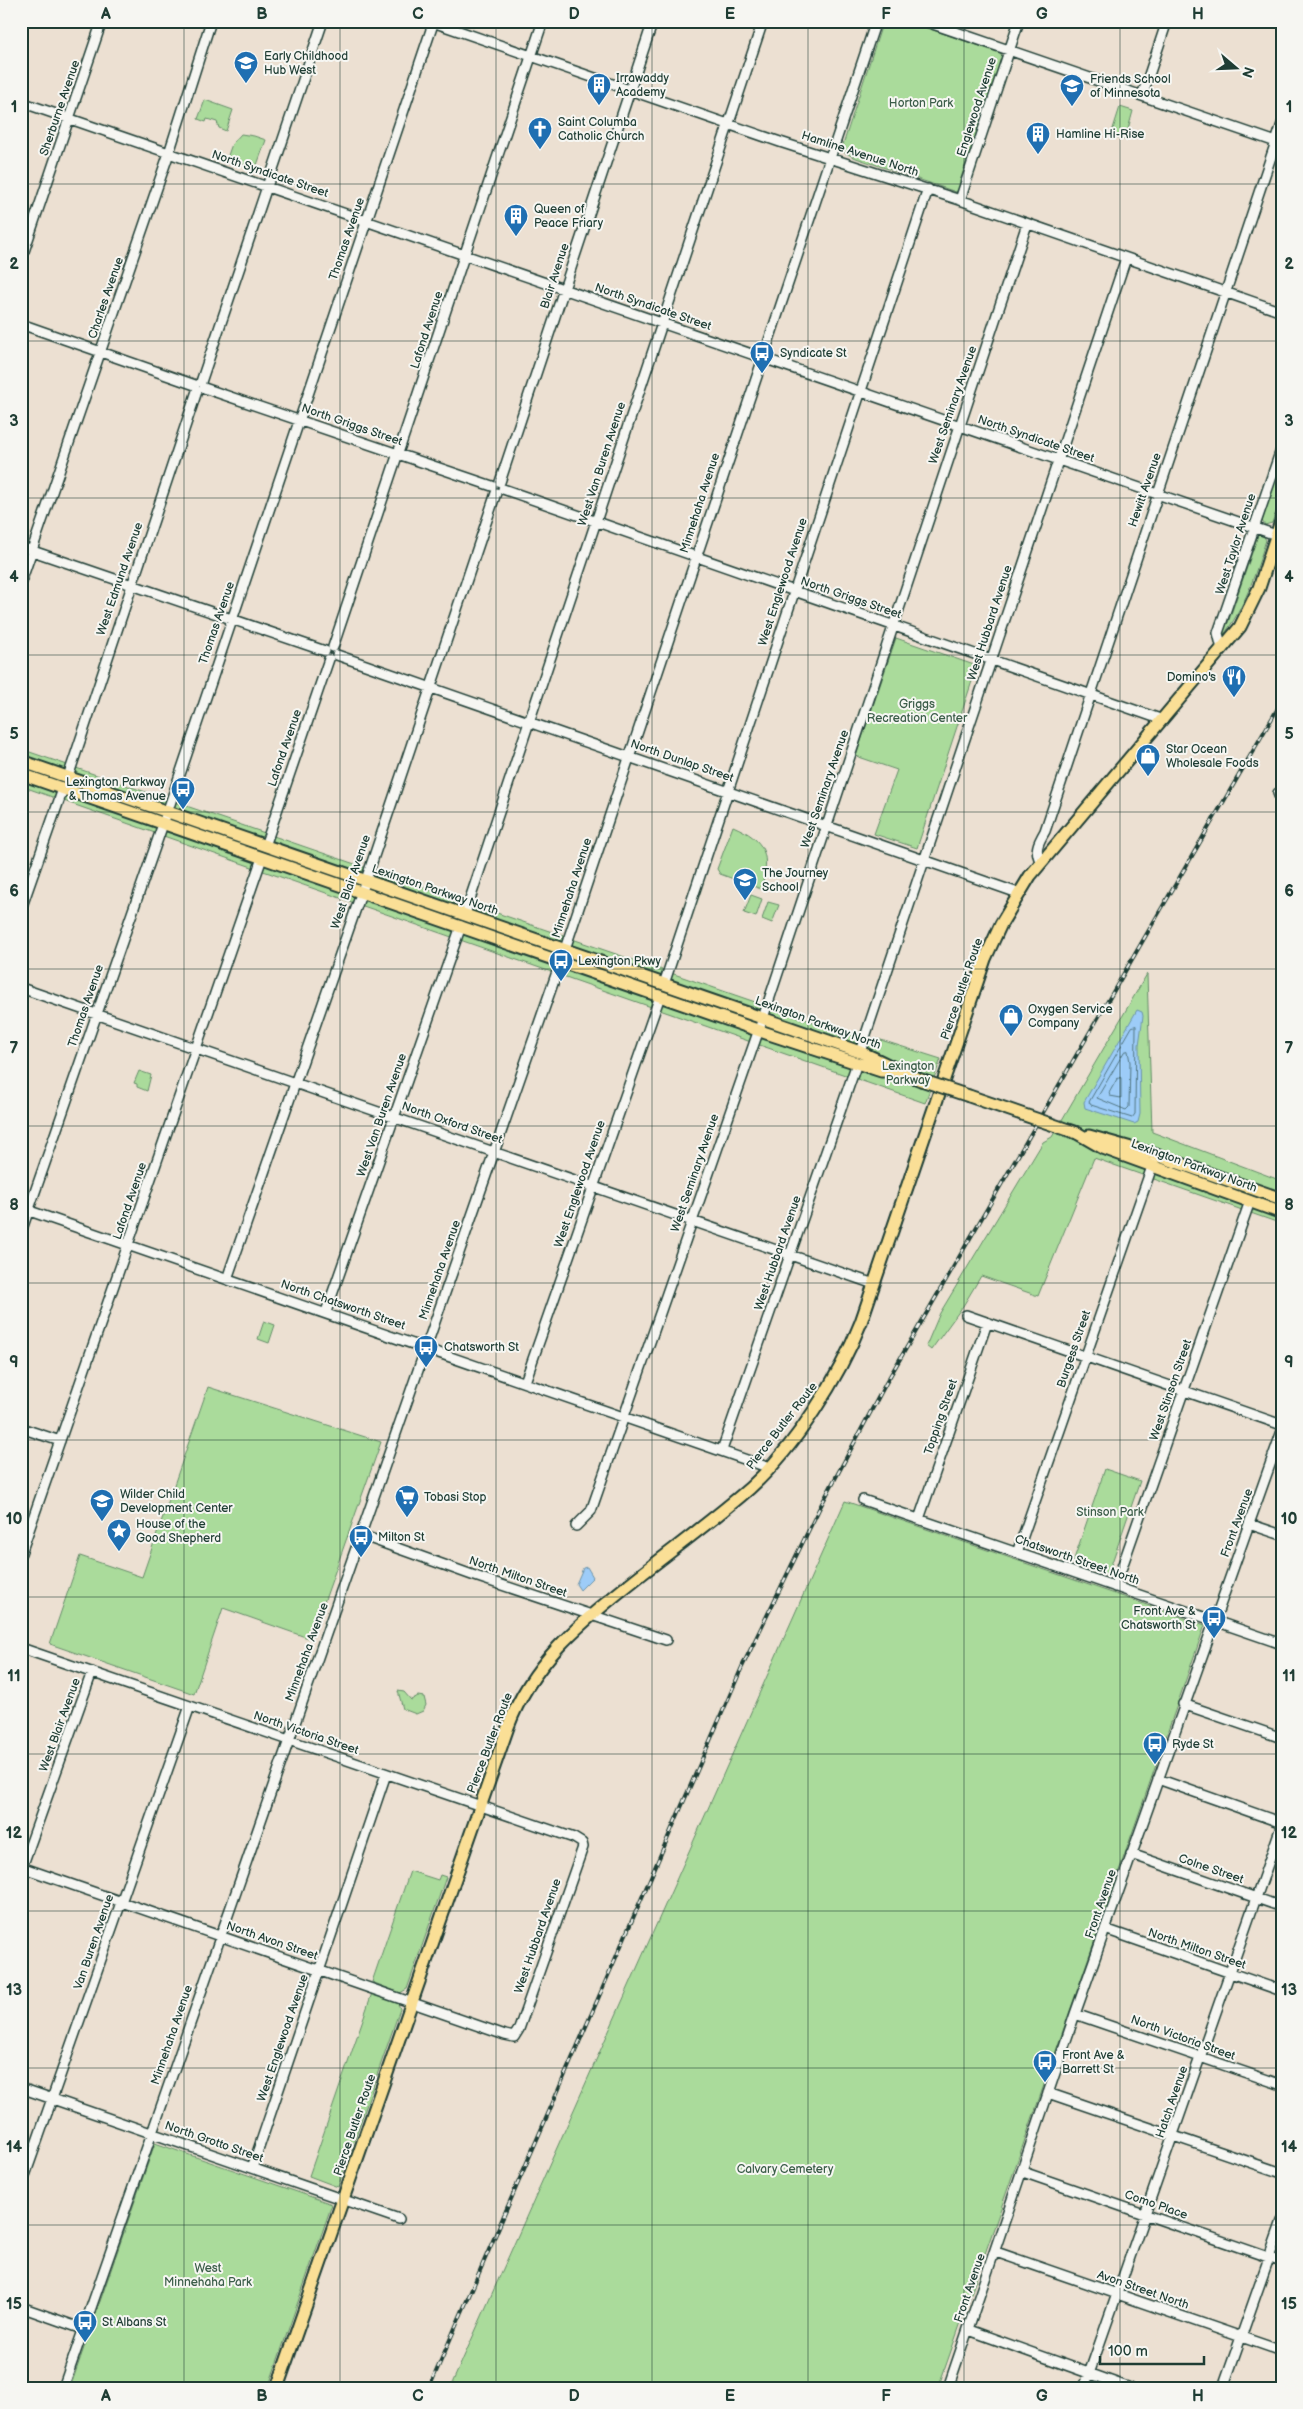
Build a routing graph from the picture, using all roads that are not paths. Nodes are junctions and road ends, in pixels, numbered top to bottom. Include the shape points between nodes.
1 (102, 21) edge
2 (211, 21) edge
3 (323, 21) edge
4 (543, 21) edge
5 (653, 21) edge
6 (763, 21) edge
7 (876, 21) edge
8 (924, 21) edge
9 (1019, 21) edge
10 (1167, 21) edge
11 (432, 22) edge
12 (1009, 50) junction
13 (532, 57) junction
14 (630, 90) junction
15 (1142, 96) junction
16 (21, 102) edge
17 (70, 119) junction
18 (729, 124) junction
19 (1282, 124) edge
20 (1279, 143) edge
21 (169, 153) junction
22 (830, 157) junction
23 (268, 187) junction
24 (928, 189) junction
25 (960, 200) junction
26 (366, 221) junction
27 (1027, 224) junction
28 (465, 255) junction
29 (1126, 258) junction
30 (21, 260) edge
31 (564, 289) junction
32 (1225, 292) junction
33 (1282, 312) edge
34 (662, 323) junction
35 (21, 324) edge
36 (100, 352) junction
37 (762, 357) junction
38 (199, 386) junction
39 (860, 391) junction
40 (299, 420) junction
41 (959, 426) junction
42 (1282, 447) edge
43 (398, 454) junction
44 (1058, 459) junction
45 (498, 487) junction
46 (1156, 494) junction
47 (1282, 518) edge
48 (596, 522) junction
49 (1255, 527) junction
50 (1276, 535) junction
51 (21, 547) edge
52 (32, 550) junction
53 (696, 556) junction
54 (21, 582) edge
55 (131, 584) junction
56 (794, 591) junction
57 (232, 618) junction
58 (892, 625) junction
59 (1222, 649) junction
60 (331, 653) junction
61 (992, 659) junction
62 (430, 687) junction
63 (1089, 693) junction
64 (1163, 720) junction
65 (529, 722) junction
66 (629, 756) junction
67 (21, 761) edge
68 (21, 774) edge
69 (68, 777) junction
70 (63, 789) junction
71 (727, 790) junction
72 (1278, 792) dead end
73 (1282, 803) edge
74 (167, 812) junction
75 (163, 823) junction
76 (826, 824) junction
77 (266, 846) junction
78 (262, 858) junction
79 (924, 858) junction
80 (1041, 863) junction
81 (365, 880) junction
82 (361, 892) junction
83 (1018, 893) junction
84 (21, 909) edge
85 (465, 914) junction
86 (461, 926) junction
87 (565, 949) junction
88 (561, 961) junction
89 (664, 984) junction
90 (21, 988) edge
91 (660, 996) junction
92 (97, 1014) junction
93 (763, 1018) junction
94 (758, 1030) junction
95 (195, 1048) junction
96 (859, 1058) junction
97 (295, 1083) junction
98 (394, 1116) junction
99 (1077, 1133) junction
100 (494, 1151) junction
101 (1156, 1155) junction
102 (1152, 1166) junction
103 (593, 1186) junction
104 (1282, 1199) edge
105 (1250, 1200) junction
106 (25, 1209) edge
107 (1282, 1213) edge
108 (692, 1219) junction
109 (21, 1232) edge
110 (128, 1244) junction
111 (791, 1254) junction
112 (227, 1279) junction
113 (874, 1284) junction
114 (326, 1312) junction
115 (966, 1315) dead end
116 (987, 1323) junction
117 (427, 1347) junction
118 (1085, 1356) junction
119 (525, 1382) junction
120 (1183, 1391) junction
121 (623, 1417) junction
122 (1282, 1425) edge
123 (21, 1428) edge
124 (1282, 1430) edge
125 (60, 1441) junction
126 (722, 1450) junction
127 (770, 1468) junction
128 (863, 1500) dead end
129 (919, 1519) junction
130 (1249, 1524) junction
131 (576, 1526) dead end
132 (361, 1535) junction
133 (1282, 1535) edge
134 (21, 1553) edge
135 (1017, 1553) junction
136 (1115, 1587) junction
137 (590, 1615) junction
138 (1215, 1621) junction
139 (666, 1640) dead end
140 (1282, 1644) edge
141 (21, 1648) edge
142 (92, 1672) junction
143 (1183, 1704) junction
144 (190, 1706) junction
145 (1282, 1738) edge
146 (289, 1740) junction
147 (386, 1774) junction
148 (1158, 1779) junction
149 (481, 1806) junction
150 (1282, 1824) edge
151 (582, 1843) joint
152 (1132, 1854) junction
153 (22, 1868) edge
154 (1256, 1898) junction
155 (121, 1902) junction
156 (1282, 1907) edge
157 (1105, 1930) junction
158 (220, 1936) junction
159 (320, 1971) junction
160 (1230, 1974) junction
161 (1282, 1991) edge
162 (412, 2003) junction
163 (1075, 2014) junction
164 (514, 2037) joint
165 (1201, 2057) junction
166 (1282, 2085) edge
167 (21, 2088) edge
168 (1048, 2094) junction
169 (52, 2098) junction
170 (151, 2133) junction
171 (1174, 2136) junction
172 (252, 2168) junction
173 (1023, 2172) junction
174 (1282, 2173) edge
175 (21, 2187) edge
176 (344, 2200) junction
177 (1146, 2215) junction
178 (399, 2219) dead end
179 (1282, 2221) edge
180 (996, 2252) junction
181 (1269, 2257) junction
182 (1282, 2262) edge
183 (1117, 2294) junction
184 (21, 2307) edge
185 (83, 2329) junction
186 (969, 2330) junction
187 (1241, 2337) junction
188 (1282, 2351) edge
189 (1089, 2373) junction
190 (63, 2388) edge
191 (277, 2388) edge
192 (948, 2388) edge
193 (1084, 2388) edge
194 (1130, 2388) edge
195 (1223, 2388) edge

1 - 17 street, Sherburne Avenue
2 - 21 street, Charles Avenue
3 - 23 street, West Edmund Avenue
4 - 13 street, Lafond Avenue
5 - 14 street, Blair Avenue
6 - 18 street, West Van Buren Avenue
7 - 22 street, Minnehaha Avenue
8 - 12 street
9 - 12 street, Englewood Avenue
10 - 15 street
11 - 13 street, Hamline Avenue North
11 - 26 street, Thomas Avenue
12 - 15 street
12 - 25 street, Englewood Avenue
13 - 14 street, Hamline Avenue North
13 - 28 street, Lafond Avenue
14 - 18 street, Hamline Avenue North
14 - 31 street, Blair Avenue
15 - 20 street
16 - 17 street, North Syndicate Street
17 - 21 street, North Syndicate Street
17 - 30 street, Sherburne Avenue
18 - 22 street, Hamline Avenue North
18 - 34 street, West Van Buren Avenue
19 - 20 street, Hewitt Avenue
20 - 32 street, Hewitt Avenue
21 - 23 street, North Syndicate Street
21 - 36 street, Charles Avenue
22 - 24 street, Hamline Avenue North
22 - 37 street, Minnehaha Avenue
23 - 26 street, North Syndicate Street
23 - 38 street, West Edmund Avenue
24 - 25 street, Hamline Avenue North
24 - 39 street, West Englewood Avenue
25 - 27 street, Hamline Avenue North
26 - 28 street, North Syndicate Street
26 - 40 street, Thomas Avenue
27 - 29 street, Hamline Avenue North
27 - 41 street, West Seminary Avenue
28 - 31 street, North Syndicate Street
28 - 43 street, Lafond Avenue
29 - 32 street, Hamline Avenue North
29 - 44 street, West Hubbard Avenue
31 - 34 street, North Syndicate Street
31 - 45 street, Blair Avenue
32 - 33 street, Hamline Avenue North
32 - 46 street, Hewitt Avenue
34 - 37 street, North Syndicate Street
34 - 48 street, West Van Buren Avenue
35 - 36 street, North Griggs Street
36 - 38 street, North Griggs Street
36 - 52 street, Charles Avenue
37 - 39 street, North Syndicate Street
37 - 53 street, Minnehaha Avenue
38 - 40 street, North Griggs Street
38 - 55 street, West Edmund Avenue
39 - 41 street, North Syndicate Street
39 - 56 street, West Englewood Avenue
40 - 43 street, North Griggs Street
40 - 57 street, Thomas Avenue
41 - 44 street, North Syndicate Street
41 - 58 street, West Seminary Avenue
42 - 49 street, West Taylor Avenue
43 - 45 street, North Griggs Street
43 - 60 street, Lafond Avenue
44 - 46 street, North Syndicate Street
44 - 61 street, West Hubbard Avenue
45 - 48 street, North Griggs Street
45 - 62 street, West Blair Avenue
46 - 49 street, North Syndicate Street
46 - 63 street, Hewitt Avenue
47 - 50 main road, Pierce Butler Route
48 - 53 street, North Griggs Street
48 - 65 street, West Van Buren Avenue
49 - 50 street, North Syndicate Street
49 - 59 street, West Taylor Avenue via 1220,628 1218,637
50 - 59 main road, Pierce Butler Route via 1254,602
51 - 52 street, North Dunlap Street
52 - 54 street, Charles Avenue
52 - 55 street, North Dunlap Street
53 - 56 street, North Griggs Street
53 - 66 street, Minnehaha Avenue
55 - 57 street, North Dunlap Street
55 - 69 street, West Edmund Avenue
56 - 58 street, North Griggs Street
56 - 71 street, West Englewood Avenue
57 - 60 street, North Dunlap Street
57 - 74 street, Thomas Avenue
58 - 61 street, North Griggs Street
58 - 76 street, West Seminary Avenue
59 - 64 main road, Pierce Butler Route
60 - 62 street, North Dunlap Street
60 - 77 street, Lafond Avenue
61 - 63 street, North Griggs Street
61 - 79 street, West Hubbard Avenue
62 - 65 street, North Dunlap Street
62 - 81 street, West Blair Avenue
63 - 64 street, North Griggs Street
63 - 80 street, Hewitt Avenue via 1037,846
64 - 80 main road, Pierce Butler Route
65 - 66 street, North Dunlap Street
65 - 85 street, West Van Buren Avenue
66 - 71 street, North Dunlap Street
66 - 87 street, Minnehaha Avenue
67 - 69 main road, Lexington Parkway North
68 - 70 main road, Lexington Parkway North
69 - 74 main road, Lexington Parkway North
70 - 75 main road, Lexington Parkway North
70 - 84 street
71 - 76 street, North Dunlap Street
71 - 89 street, West Englewood Avenue
72 - 73 street
74 - 75 street, Thomas Avenue
74 - 77 main road, Lexington Parkway North
75 - 78 main road, Lexington Parkway North
75 - 92 street, Thomas Avenue
76 - 79 street, North Dunlap Street
76 - 93 street, West Seminary Avenue
77 - 81 main road, Lexington Parkway North
78 - 82 main road, Lexington Parkway North
78 - 95 street, Lafond Avenue
79 - 83 street, North Dunlap Street
79 - 96 street, West Hubbard Avenue
80 - 83 main road, Pierce Butler Route
81 - 82 street, West Blair Avenue
81 - 85 main road, Lexington Parkway North
82 - 86 main road, Lexington Parkway North
82 - 97 street, West Blair Avenue
83 - 113 main road, Pierce Butler Route via 986,959
85 - 87 main road, Lexington Parkway North
86 - 88 main road, Lexington Parkway North
86 - 98 street, West Van Buren Avenue
87 - 88 street, Minnehaha Avenue
87 - 89 main road, Lexington Parkway North
88 - 91 main road, Lexington Parkway North
88 - 100 street, Minnehaha Avenue
89 - 93 main road, Lexington Parkway North
90 - 92 street, North Oxford Street
91 - 94 main road, Lexington Parkway North
91 - 103 street, West Englewood Avenue
92 - 95 street, North Oxford Street
92 - 106 street, Thomas Avenue
93 - 94 street, West Seminary Avenue
93 - 96 main road, Lexington Parkway North
94 - 96 main road, Lexington Parkway North
94 - 108 street, West Seminary Avenue
95 - 97 street, North Oxford Street
95 - 110 street, Lafond Avenue
96 - 99 main road, Lexington Parkway North, bridge via 885,1062 921,1080
96 - 111 street, West Hubbard Avenue
97 - 98 street, North Oxford Street
97 - 112 street, West Blair Avenue
98 - 100 street, North Oxford Street
98 - 114 street, West Van Buren Avenue
99 - 101 main road, Lexington Parkway North
99 - 102 main road, Lexington Parkway North via 1103,1148
100 - 103 street, North Oxford Street
100 - 117 street, Minnehaha Avenue
101 - 102 street, Burgess Street
101 - 104 main road, Lexington Parkway North
102 - 105 main road, Lexington Parkway North
102 - 118 street, Burgess Street
103 - 108 street, North Oxford Street
103 - 119 street, West Englewood Avenue
105 - 107 main road, Lexington Parkway North
105 - 120 street, West Stinson Street
106 - 109 street, Thomas Avenue
106 - 110 street, North Chatsworth Street
108 - 111 street, North Oxford Street
108 - 121 street, West Seminary Avenue
110 - 112 street, North Chatsworth Street
110 - 125 street, Lafond Avenue
111 - 113 street, North Oxford Street
111 - 126 street, West Hubbard Avenue
112 - 114 street, North Chatsworth Street
113 - 127 main road, Pierce Butler Route via 855,1338 834,1380
114 - 117 street, North Chatsworth Street
115 - 116 street
116 - 118 street
116 - 129 street, Topping Street
117 - 119 street, North Chatsworth Street
117 - 132 street, Minnehaha Avenue
118 - 120 street
118 - 135 street, Burgess Street
119 - 121 street, North Chatsworth Street
120 - 122 street
120 - 136 street, West Stinson Street
121 - 126 street, North Chatsworth Street
121 - 131 street, West Seminary Avenue via 591,1511
123 - 125 street
124 - 130 street, Front Avenue
125 - 134 street, Lafond Avenue
126 - 127 street, North Chatsworth Street
127 - 137 main road, Pierce Butler Route
128 - 129 street, Chatsworth Street North
129 - 135 street, Chatsworth Street North
130 - 133 street
130 - 138 street, Front Avenue
132 - 137 street, North Milton Street
132 - 146 street, Minnehaha Avenue
135 - 136 street, Chatsworth Street North
136 - 138 street, Chatsworth Street North
137 - 139 street, North Milton Street
137 - 149 main road, Pierce Butler Route via 561,1642 527,1686 513,1714
138 - 140 street, Chatsworth Street North
138 - 143 street, Front Avenue
141 - 142 street, North Victoria Street
142 - 144 street, North Victoria Street
142 - 153 street, West Blair Avenue
143 - 145 street
143 - 148 street, Front Avenue
144 - 146 street, North Victoria Street
144 - 155 street, Van Buren Avenue
146 - 147 street, North Victoria Street
146 - 158 street, Minnehaha Avenue
147 - 149 street, North Victoria Street
147 - 159 street, West Englewood Avenue
148 - 150 street
148 - 152 street, Front Avenue
149 - 151 street, North Victoria Street
149 - 162 main road, Pierce Butler Route
150 - 154 street, Hatch Avenue
151 - 164 street, West Hubbard Avenue
152 - 154 street, Colne Street
152 - 157 street, Front Avenue
153 - 155 street, North Avon Street
154 - 156 street, Colne Street
154 - 160 street, Hatch Avenue
155 - 158 street, North Avon Street
155 - 169 street, Van Buren Avenue
157 - 160 street, North Milton Street
157 - 163 street, Front Avenue
158 - 159 street, North Avon Street
158 - 170 street, Minnehaha Avenue
159 - 162 street, North Avon Street
159 - 172 street, West Englewood Avenue
160 - 161 street, North Milton Street
160 - 165 street, Hatch Avenue
162 - 164 street, North Avon Street
162 - 176 main road, Pierce Butler Route
163 - 165 street, North Victoria Street
163 - 168 street, Front Avenue
165 - 166 street, North Victoria Street
165 - 171 street, Hatch Avenue
167 - 169 street, North Grotto Street
168 - 171 street
168 - 173 street, Front Avenue
169 - 170 street, North Grotto Street
169 - 175 street, Van Buren Avenue
170 - 172 street, North Grotto Street
170 - 185 street, Minnehaha Avenue
171 - 174 street
171 - 177 street, Hatch Avenue
172 - 176 street, North Grotto Street
173 - 177 street, Como Place
173 - 180 street, Front Avenue
176 - 178 street, North Grotto Street
176 - 191 main road, Pierce Butler Route
177 - 181 street, Como Place
177 - 183 street, Hatch Avenue
179 - 181 street
180 - 183 street, Avon Street North
180 - 186 street, Front Avenue
181 - 182 street, Como Place
181 - 187 street
183 - 187 street, Avon Street North
183 - 189 street, Hatch Avenue
184 - 185 street
185 - 190 street, Minnehaha Avenue
186 - 189 street
186 - 192 street, Front Avenue
187 - 188 street, Avon Street North
187 - 195 street
189 - 193 street, Hatch Avenue
189 - 194 street

